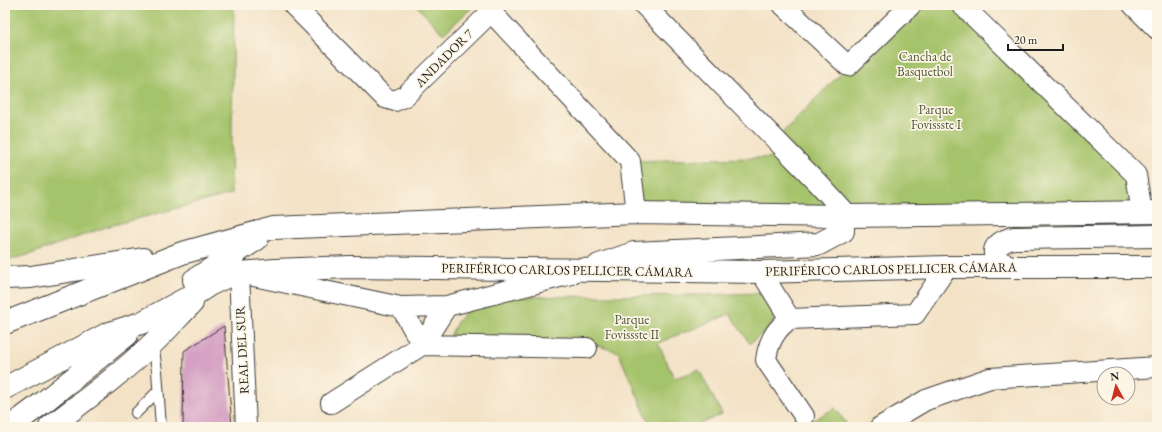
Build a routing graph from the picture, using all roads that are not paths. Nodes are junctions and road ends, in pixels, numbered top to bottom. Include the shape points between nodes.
1 (293, 5) edge
2 (644, 5) edge
3 (783, 5) edge
4 (911, 5) edge
5 (962, 5) edge
6 (1133, 5) edge
7 (1157, 29) edge
8 (1150, 212) edge
9 (636, 213) junction
10 (846, 216) junction
11 (273, 228) junction
12 (1157, 236) edge
13 (182, 253) junction
14 (1009, 266) junction
15 (947, 267) junction
16 (1157, 267) edge
17 (230, 270) junction
18 (583, 271) junction
19 (761, 272) junction
20 (5, 278) edge
21 (209, 285) junction
22 (447, 306) junction
23 (401, 307) junction
24 (790, 319) junction
25 (5, 323) edge
26 (141, 323) junction
27 (153, 343) junction
28 (422, 345) junction
29 (588, 348) dead end
30 (77, 362) junction
31 (1157, 367) edge
32 (5, 388) edge
33 (101, 389) junction
34 (158, 391) junction
35 (331, 403) dead end
36 (136, 413) dead end
37 (804, 416) dead end
38 (10, 427) edge
39 (50, 427) edge
40 (161, 427) edge
41 (246, 427) edge
42 (880, 427) edge

1 - 9 street, ANDADOR 7 via 385,98 395,101 406,96 490,12 630,161
2 - 10 street via 819,184
3 - 4 street via 848,66
5 - 8 street via 1136,175
6 - 7 street
8 - 10 main road
9 - 10 main road
9 - 11 main road
10 - 18 main road via 842,231 819,244 634,253
11 - 13 main road
11 - 17 main road
12 - 14 main road via 1014,238 1002,241 996,247 998,261
13 - 20 main road via 31,277
13 - 25 main road
14 - 15 main road, PERIFÉRICO CARLOS PELLICER CÁMARA
14 - 16 main road, PERIFÉRICO CARLOS PELLICER CÁMARA
15 - 19 main road, PERIFÉRICO CARLOS PELLICER CÁMARA
15 - 24 street via 914,314
17 - 18 main road, PERIFÉRICO CARLOS PELLICER CÁMARA via 350,267
17 - 21 main road, PERIFÉRICO CARLOS PELLICER CÁMARA
17 - 23 street
17 - 26 main road via 199,277
17 - 41 street, REAL DEL SUR
18 - 19 main road, PERIFÉRICO CARLOS PELLICER CÁMARA
18 - 22 street
19 - 24 street
21 - 26 main road, PERIFÉRICO CARLOS PELLICER CÁMARA
21 - 27 main road
22 - 23 street
22 - 28 street
23 - 28 street
24 - 37 street via 774,334 767,349 766,360
26 - 30 main road, PERIFÉRICO CARLOS PELLICER CÁMARA via 107,334
27 - 33 main road
27 - 34 lane
28 - 29 street
28 - 35 street
30 - 32 main road, PERIFÉRICO CARLOS PELLICER CÁMARA
30 - 33 main road
30 - 38 main road
31 - 42 street via 990,378 926,400
33 - 39 main road
34 - 36 lane
34 - 40 lane

